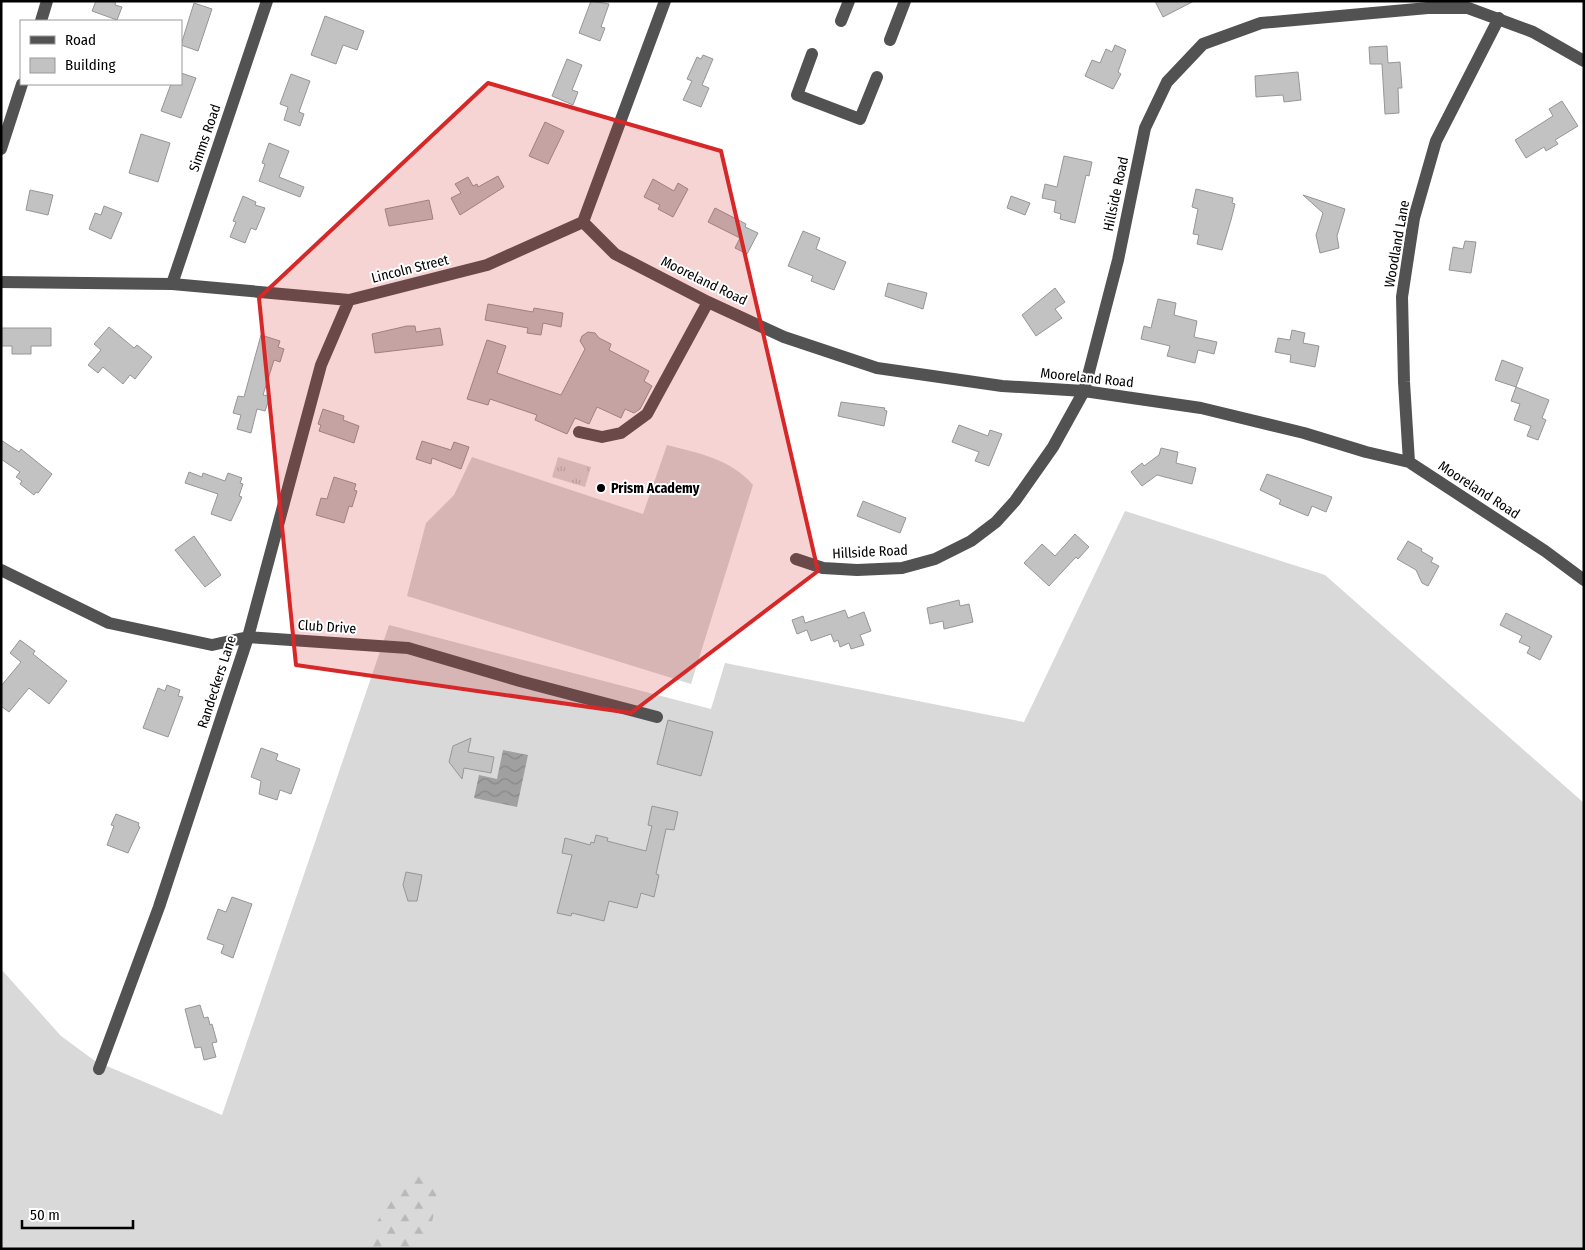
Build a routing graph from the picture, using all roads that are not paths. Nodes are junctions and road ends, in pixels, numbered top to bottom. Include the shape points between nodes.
1 (48, 1) edge
2 (267, 1) edge
3 (665, 1) edge
4 (849, 1) edge
5 (905, 1) edge
6 (1498, 18) junction
7 (41, 20) edge
8 (840, 21) dead end
9 (890, 40) dead end
10 (812, 54) dead end
11 (1584, 61) edge
12 (877, 77) dead end
13 (22, 85) edge
14 (1, 149) edge
15 (583, 222) junction
16 (1, 282) edge
17 (172, 284) junction
18 (349, 300) junction
19 (708, 302) junction
20 (1084, 391) junction
21 (579, 432) dead end
22 (1409, 462) junction
23 (796, 559) dead end
24 (1, 570) edge
25 (1584, 580) edge
26 (248, 637) junction
27 (657, 717) dead end
28 (99, 1069) dead end

1 - 7 street
2 - 17 street, Simms Road
3 - 15 street
4 - 8 street
5 - 9 street
6 - 11 street, Hillside Road via 1533,32
6 - 20 street, Hillside Road via 1468,8 1363,13 1261,23 1203,44 1166,82 1145,128 1118,260
6 - 22 street, Woodland Lane via 1436,141 1414,218 1402,297
10 - 12 street via 797,95 860,119
13 - 14 street
15 - 18 street, Lincoln Street via 487,265
15 - 19 street, Mooreland Road via 615,254
16 - 17 street, Lincoln Street
17 - 18 street, Lincoln Street
18 - 26 street, Randeckers Lane via 321,365
19 - 20 street, Mooreland Road via 784,337 877,368 1002,386
19 - 21 street via 647,414 621,433 602,437
20 - 22 street, Mooreland Road via 1201,408
20 - 23 street, Hillside Road via 1053,447 1016,501 971,541 935,559 902,568 823,568
22 - 25 street, Mooreland Road
24 - 26 street, Club Drive via 109,623 212,645
26 - 27 street, Club Drive via 408,648
26 - 28 street, Randeckers Lane via 159,907

